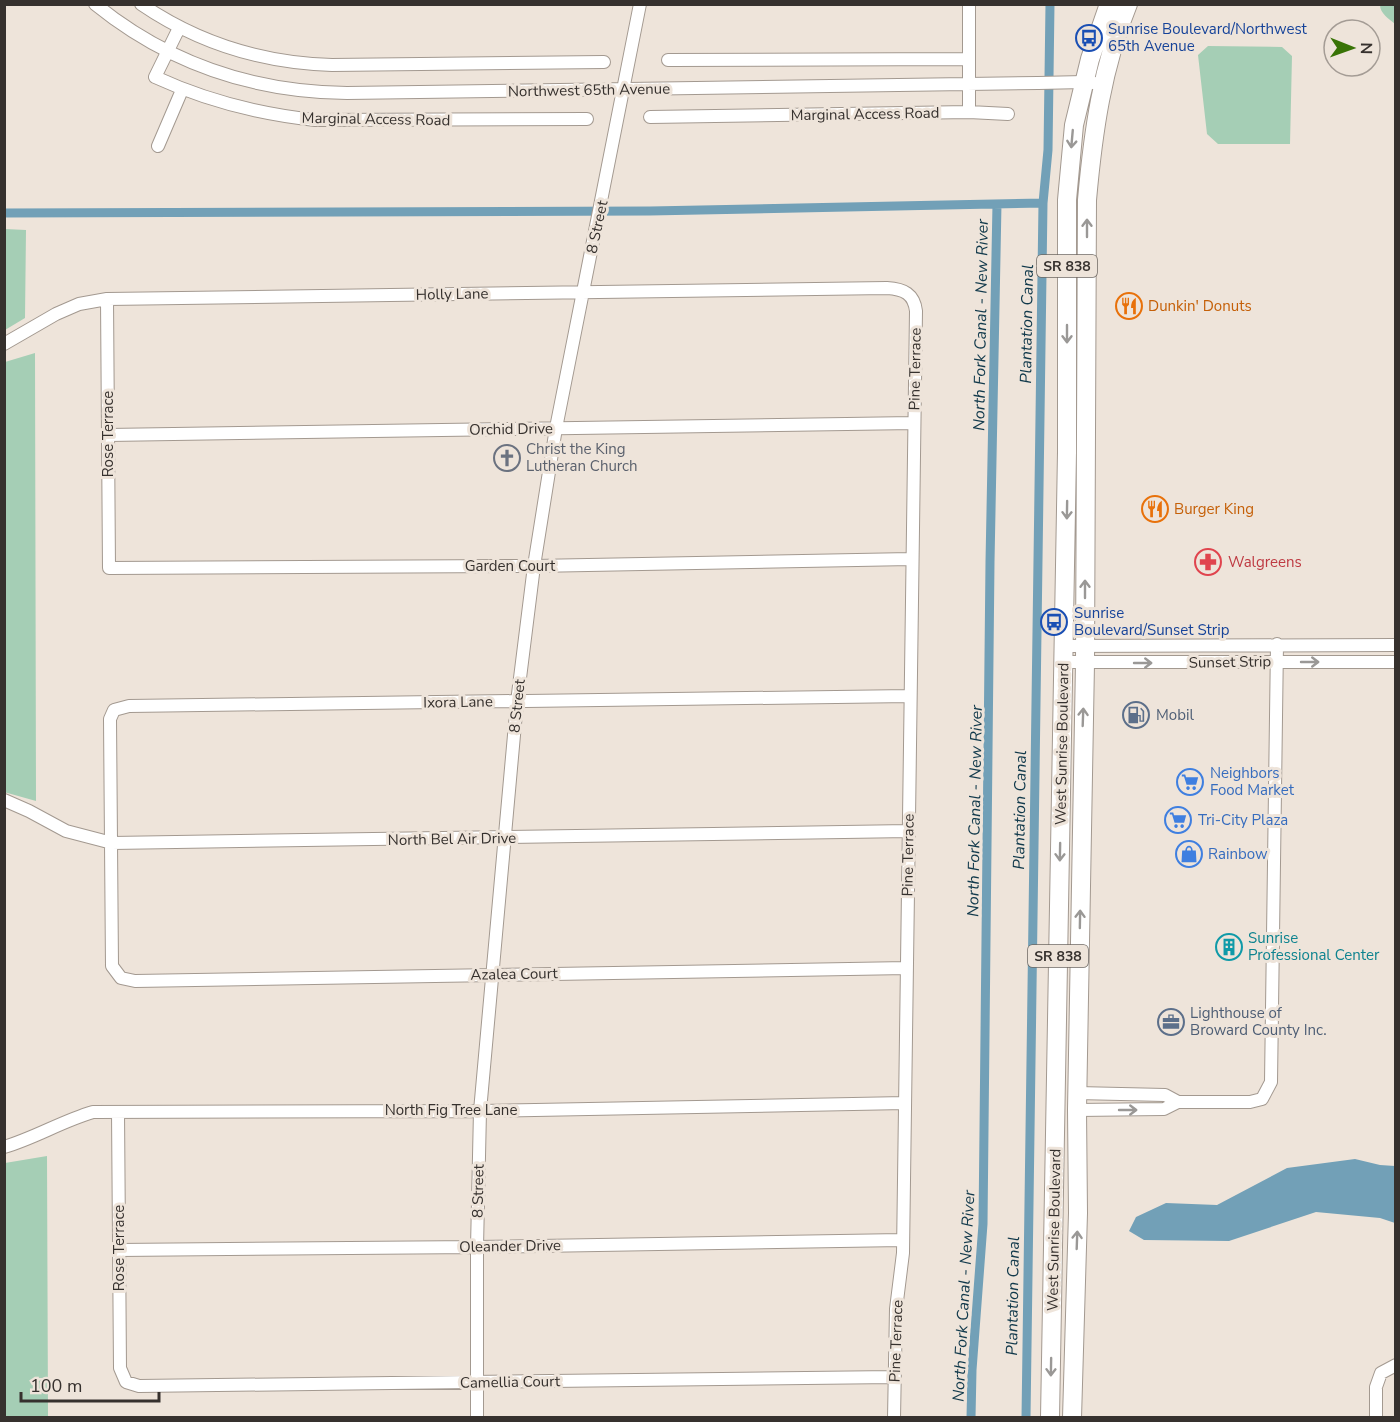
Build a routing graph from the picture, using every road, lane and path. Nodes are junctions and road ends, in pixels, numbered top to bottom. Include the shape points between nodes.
1 (95, 4) edge
2 (141, 4) edge
3 (640, 4) edge
4 (969, 4) edge
5 (1109, 4) edge
6 (1128, 4) edge
7 (179, 28) junction
8 (167, 50) junction
9 (968, 59) junction
10 (668, 60) dead end
11 (604, 62) dead end
12 (1084, 82) junction
13 (968, 84) junction
14 (1103, 84) junction
15 (625, 89) junction
16 (182, 90) junction
17 (969, 112) junction
18 (1008, 114) dead end
19 (650, 117) dead end
20 (587, 119) dead end
21 (158, 146) dead end
22 (583, 291) junction
23 (909, 294) joint
24 (107, 299) junction
25 (4, 344) edge
26 (914, 423) junction
27 (556, 428) junction
28 (108, 435) junction
29 (911, 560) junction
30 (534, 566) junction
31 (109, 568) joint
32 (1277, 644) junction
33 (1395, 645) edge
34 (1064, 654) junction
35 (1085, 655) junction
36 (1277, 662) junction
37 (1395, 662) edge
38 (910, 696) junction
39 (517, 702) junction
40 (4, 800) edge
41 (909, 831) junction
42 (503, 838) junction
43 (112, 843) junction
44 (1058, 918) junction
45 (907, 968) junction
46 (491, 974) junction
47 (1077, 1101) junction
48 (905, 1103) junction
49 (480, 1111) junction
50 (118, 1112) junction
51 (1056, 1113) junction
52 (4, 1147) edge
53 (1078, 1213) junction
54 (902, 1240) junction
55 (477, 1247) junction
56 (118, 1250) junction
57 (1052, 1317) junction
58 (1395, 1365) edge
59 (894, 1377) junction
60 (126, 1382) joint
61 (476, 1383) junction
62 (1072, 1385) junction
63 (477, 1418) edge
64 (894, 1418) edge
65 (1050, 1418) edge
66 (1072, 1418) edge
67 (1376, 1418) edge

1 - 8 street, Northwest 65th Avenue
2 - 7 street
3 - 15 street, 8 Street
4 - 9 street
5 - 12 highway, West Sunrise Boulevard / SR 838
6 - 14 highway, West Sunrise Boulevard / SR 838
7 - 8 street, Marginal Access Road
7 - 11 street via 225,47 312,64
8 - 15 street, Northwest 65th Avenue via 233,78 298,92
8 - 16 street, Marginal Access Road via 155,76
9 - 10 street
9 - 13 street
12 - 13 street, Northwest 65th Avenue
12 - 14 street, Northwest 65th Avenue
12 -> 34 highway, West Sunrise Boulevard / SR 838 via 1074,125 1067,200
13 - 15 street, Northwest 65th Avenue
13 - 17 street
35 -> 14 highway, West Sunrise Boulevard / SR 838 via 1087,200
15 - 22 street, 8 Street
16 - 20 street, Marginal Access Road via 243,109 315,120
16 - 21 street
17 - 18 street, Marginal Access Road
17 - 19 street, Marginal Access Road
22 - 23 street, Holly Lane via 887,288
22 - 24 street, Holly Lane
22 - 27 street, 8 Street
23 - 26 street, Pine Terrace via 916,311
24 - 25 street, Holly Lane via 79,304 56,314
24 - 28 street, Rose Terrace
26 - 27 street, Orchid Drive
26 - 29 street, Pine Terrace
27 - 28 street, Orchid Drive
27 - 30 street, 8 Street
28 - 31 street, Rose Terrace
29 - 30 street, Garden Court
29 - 38 street, Pine Terrace
30 - 31 street, Garden Court
30 - 39 street, 8 Street
32 - 33 street, Sunset Strip
32 - 35 street, Sunset Strip
32 - 36 street
34 - 35 street, Sunset Strip
34 -> 44 highway, West Sunrise Boulevard / SR 838
35 -> 36 street, Sunset Strip
47 -> 35 highway, West Sunrise Boulevard / SR 838
36 -> 37 street, Sunset Strip
36 - 47 street via 1271,1082 1262,1099 1250,1102 1178,1102 1164,1110
38 - 39 street, Ixora Lane
38 - 41 street, Pine Terrace
39 - 42 street, 8 Street
39 - 43 street, Ixora Lane via 129,706 114,710 110,719
40 - 43 street, North Bel Air Drive via 66,831
41 - 42 street, North Bel Air Drive
41 - 45 street, Pine Terrace
42 - 43 street, North Bel Air Drive
42 - 46 street, 8 Street
43 - 46 street, Azalea Court via 112,966 121,978 135,981
44 - 47 highway via 1068,945 1067,1095
44 - 51 highway, West Sunrise Boulevard / SR 838
45 - 46 street, Azalea Court
45 - 48 street, Pine Terrace
46 - 49 street, 8 Street
47 - 53 highway, West Sunrise Boulevard / SR 838
48 - 49 street, North Fig Tree Lane
48 - 54 street, Pine Terrace
49 - 50 street, North Fig Tree Lane
49 - 55 street, 8 Street
50 - 52 street, North Fig Tree Lane via 93,1112 69,1119
50 - 56 street, Rose Terrace
51 - 53 highway via 1069,1124 1069,1195
51 - 57 highway, West Sunrise Boulevard / SR 838
62 -> 53 highway, West Sunrise Boulevard / SR 838
54 - 55 street, Oleander Drive
54 - 59 street, Pine Terrace
55 - 56 street, Oleander Drive
55 - 61 street, 8 Street
56 - 60 street, Rose Terrace via 120,1368
57 - 62 highway via 1065,1354 1065,1373
57 -> 65 highway, West Sunrise Boulevard / SR 838
58 - 67 street via 1381,1373 1376,1387
59 - 61 street, Camellia Court
59 - 64 street, Pine Terrace
60 - 61 street, Camellia Court via 139,1386
61 - 63 street, 8 Street
62 - 66 highway, West Sunrise Boulevard / SR 838

